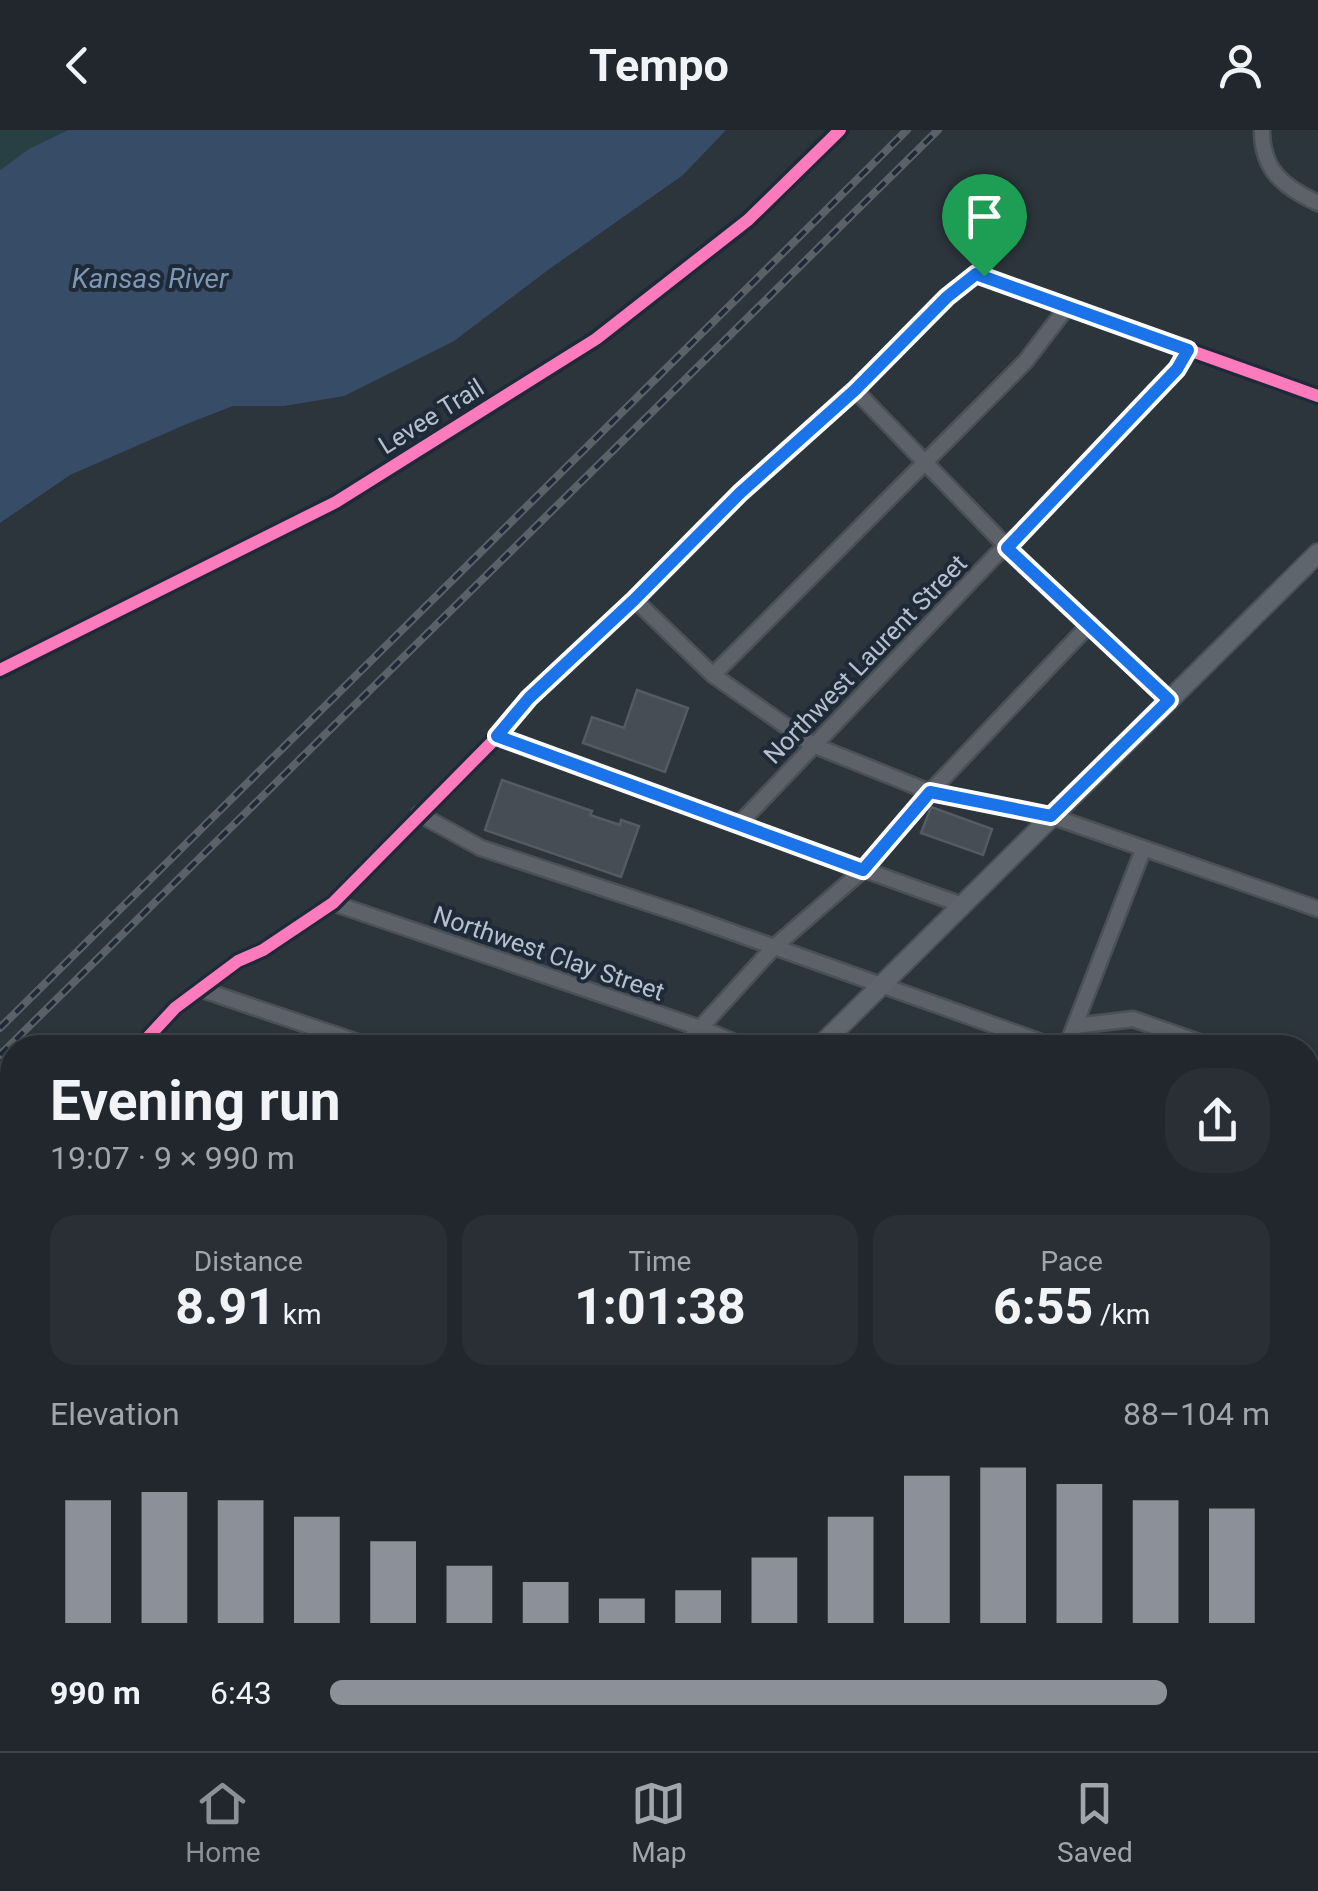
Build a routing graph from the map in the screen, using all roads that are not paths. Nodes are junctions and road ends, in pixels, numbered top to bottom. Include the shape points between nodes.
1 (1262, 130) edge
2 (1318, 203) edge
3 (1068, 306) junction
4 (1188, 350) junction
5 (855, 390) junction
6 (1318, 396) edge
7 (925, 462) junction
8 (1007, 548) junction
9 (1318, 553) edge
10 (634, 600) junction
11 (1090, 624) junction
12 (713, 676) junction
13 (1169, 700) junction
14 (497, 736) junction
15 (813, 745) junction
16 (930, 792) junction
17 (419, 814) junction
18 (1051, 816) junction
19 (738, 825) junction
20 (1143, 850) junction
21 (863, 870) junction
22 (333, 903) junction
23 (962, 905) junction
24 (1318, 909) edge
25 (774, 947) junction
26 (880, 986) junction
27 (200, 989) junction
28 (1074, 1026) junction
29 (700, 1028) junction
30 (150, 1035) edge
31 (336, 1035) edge
32 (694, 1035) edge
33 (717, 1035) edge
34 (831, 1035) edge
35 (1021, 1035) edge
36 (1071, 1035) edge
37 (1178, 1035) edge

1 - 2 street via 1271,172
3 - 4 street
3 - 5 street via 976,274
3 - 7 street via 1025,362
4 - 6 street
4 - 8 street, Northwest Laurent Street
5 - 7 street
5 - 10 street
7 - 8 street
7 - 12 street
8 - 11 street
8 - 15 street, Northwest Laurent Street
9 - 13 main road
10 - 12 street
10 - 14 street
11 - 13 street
11 - 16 street
12 - 15 street
13 - 18 main road
14 - 17 street
14 - 19 street
15 - 16 street
15 - 19 street, Northwest Laurent Street
16 - 18 street
16 - 21 street
17 - 22 street
17 - 25 street via 482,848
18 - 20 street
18 - 23 main road
19 - 21 street
20 - 24 street
20 - 28 street
21 - 23 street
21 - 25 street
22 - 27 street
22 - 29 street, Northwest Clay Street
23 - 26 main road
25 - 26 street
25 - 29 street
26 - 34 main road
26 - 35 street
27 - 30 street
27 - 31 street
28 - 36 street
28 - 37 street via 1132,1019
29 - 32 street
29 - 33 street, Northwest Clay Street

